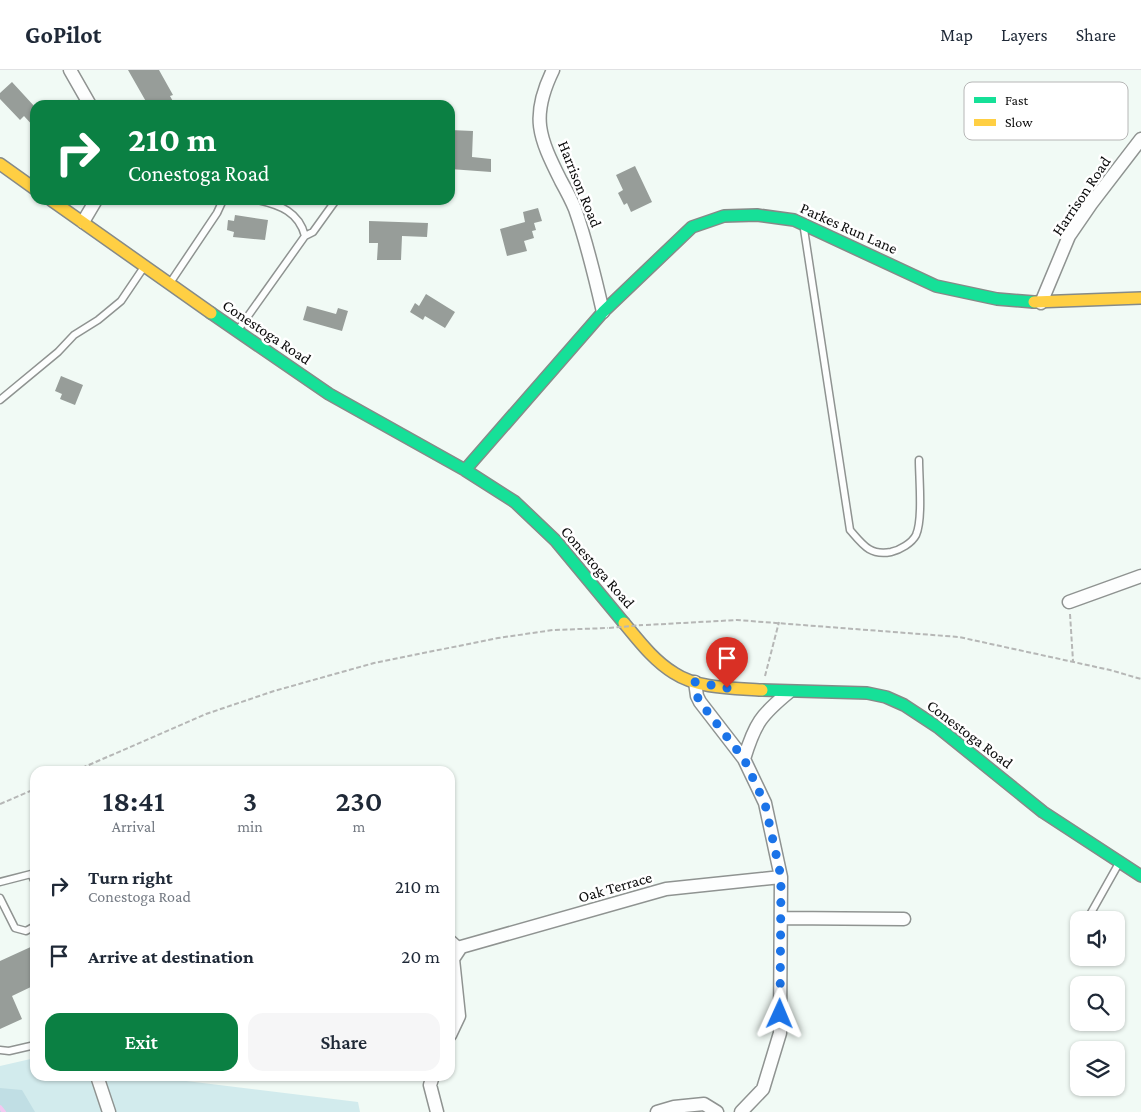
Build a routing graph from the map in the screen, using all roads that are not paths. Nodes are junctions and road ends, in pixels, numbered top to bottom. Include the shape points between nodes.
1 (70, 70) edge
2 (553, 70) edge
3 (87, 100) edge
4 (1141, 139) edge
5 (0, 164) edge
6 (30, 185) edge
7 (58, 205) edge
8 (93, 205) edge
9 (222, 205) edge
10 (279, 205) edge
11 (332, 205) edge
12 (83, 222) junction
13 (803, 224) junction
14 (305, 236) junction
15 (144, 266) junction
16 (170, 284) junction
17 (1141, 298) edge
18 (1041, 303) junction
19 (603, 312) junction
20 (237, 331) junction
21 (0, 400) edge
22 (919, 460) dead end
23 (465, 470) junction
24 (1141, 576) edge
25 (1069, 602) road end
26 (695, 682) junction
27 (789, 692) junction
28 (744, 759) junction
29 (1120, 862) junction
30 (30, 874) edge
31 (1141, 876) edge
32 (781, 877) junction
33 (0, 882) edge
34 (0, 898) edge
35 (1092, 911) edge
36 (782, 918) junction
37 (904, 919) dead end
38 (30, 929) edge
39 (455, 942) edge
40 (461, 947) junction
41 (455, 955) edge
42 (455, 983) edge
43 (455, 1024) edge
44 (30, 1046) edge
45 (0, 1050) edge
46 (100, 1081) edge
47 (431, 1081) edge
48 (109, 1112) edge
49 (437, 1112) edge
50 (657, 1112) edge
51 (717, 1112) edge
52 (741, 1112) edge

1 - 3 street
2 - 19 street, Harrison Road via 540,101 540,127 549,157 574,207
4 - 18 street, Harrison Road via 1069,236
5 - 6 main road
7 - 12 main road, Conestoga Road
8 - 12 street
9 - 16 lane
10 - 14 lane via 302,225
11 - 14 lane via 313,232
12 - 15 main road, Conestoga Road
13 - 18 main road, Parkes Run Lane via 936,286 997,299
13 - 19 main road, Parkes Run Lane via 757,215 724,216 692,227
13 - 22 lane via 850,530 865,548 882,554 900,550 916,536
14 - 20 lane
15 - 16 main road, Conestoga Road
15 - 21 lane via 121,301 74,335
16 - 20 main road, Conestoga Road
17 - 18 main road, Parkes Run Lane
19 - 23 main road, Parkes Run Lane
20 - 23 main road, Conestoga Road via 329,394
23 - 26 main road, Conestoga Road via 515,502 556,541 654,657 675,674
24 - 25 street
26 - 27 main road, Conestoga Road via 727,688
26 - 28 street via 700,702
27 - 28 street via 758,722
27 - 29 main road, Conestoga Road via 867,693 886,697 904,706 939,728 1043,812
28 - 32 street via 765,804
29 - 31 main road, Conestoga Road
29 - 35 lane
30 - 33 lane
32 - 36 street
32 - 40 street, Oak Terrace via 666,889
34 - 38 lane via 15,928
36 - 37 street
36 - 52 street via 780,1033 763,1089
39 - 40 lane
40 - 41 street
42 - 43 street via 459,1016
44 - 45 lane
46 - 48 street
47 - 49 street
50 - 51 street via 704,1104

